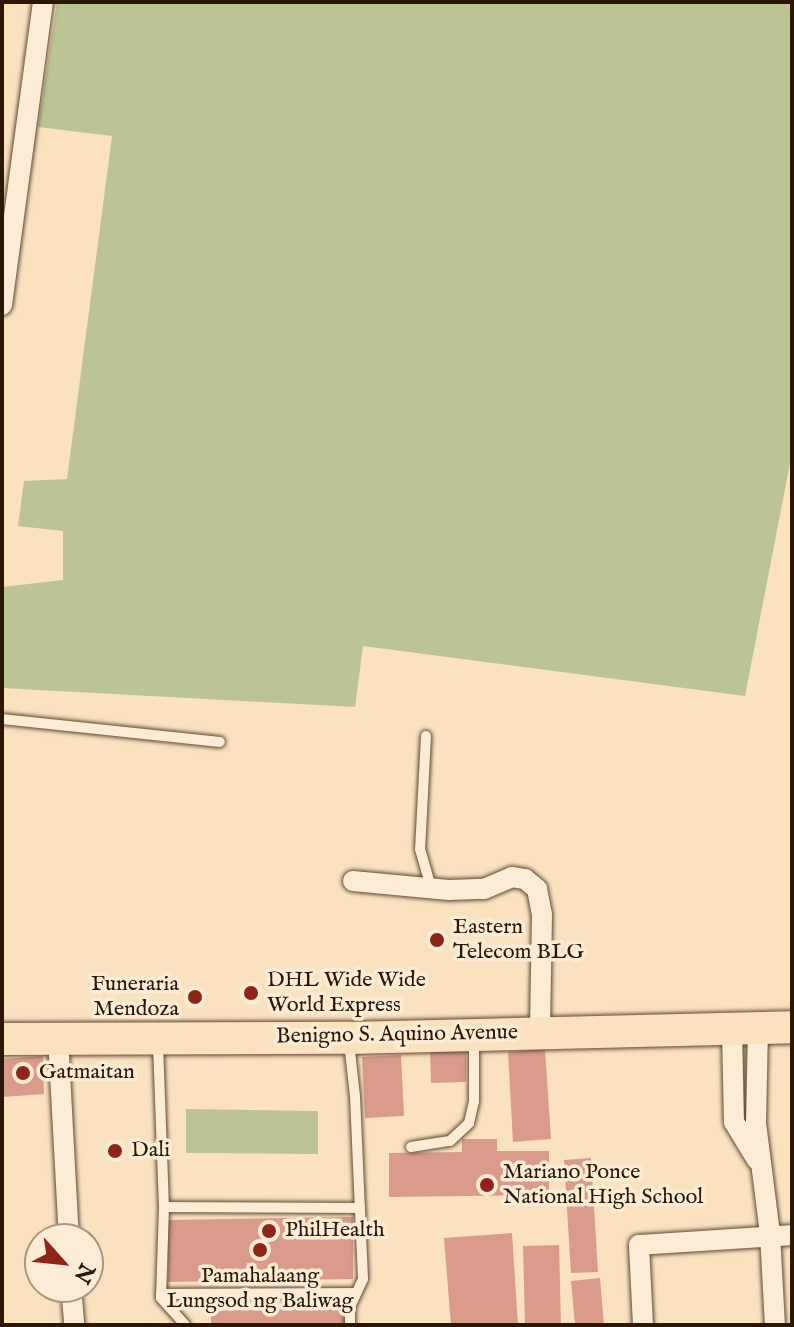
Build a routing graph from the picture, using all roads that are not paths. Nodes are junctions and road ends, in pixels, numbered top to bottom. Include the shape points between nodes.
1 (43, 2) edge
2 (3, 276) edge
3 (2, 305) edge
4 (2, 719) edge
5 (426, 736) dead end
6 (220, 742) dead end
7 (353, 881) dead end
8 (431, 887) junction
9 (792, 1027) edge
10 (745, 1028) junction
11 (540, 1032) junction
12 (158, 1036) junction
13 (474, 1036) junction
14 (58, 1037) junction
15 (349, 1038) junction
16 (2, 1039) edge
17 (411, 1147) dead end
18 (164, 1207) junction
19 (360, 1208) junction
20 (68, 1223) edge
21 (770, 1234) junction
22 (792, 1235) edge
23 (356, 1293) junction
24 (161, 1294) junction
25 (72, 1303) edge
26 (74, 1325) edge
27 (185, 1325) edge
28 (350, 1325) edge
29 (643, 1325) edge
30 (775, 1325) edge

1 - 2 street
2 - 3 street
4 - 6 lane
5 - 8 lane via 420,849
7 - 8 street
8 - 11 street via 484,889 512,877 537,889 542,914
9 - 10 main road, Benigno S. Aquino Avenue
10 - 11 main road, Benigno S. Aquino Avenue
10 - 21 street
11 - 13 main road, Benigno S. Aquino Avenue
12 - 14 main road, Benigno S. Aquino Avenue
12 - 15 main road, Benigno S. Aquino Avenue
12 - 18 lane
13 - 15 main road, Benigno S. Aquino Avenue
13 - 17 lane via 469,1123 450,1141
14 - 16 main road, Benigno S. Aquino Avenue
14 - 20 street
15 - 19 lane
18 - 19 lane
18 - 24 lane
19 - 23 lane via 363,1279
21 - 22 street
21 - 29 street via 639,1245
21 - 30 street
23 - 24 lane
23 - 28 lane
24 - 27 lane
25 - 26 street

